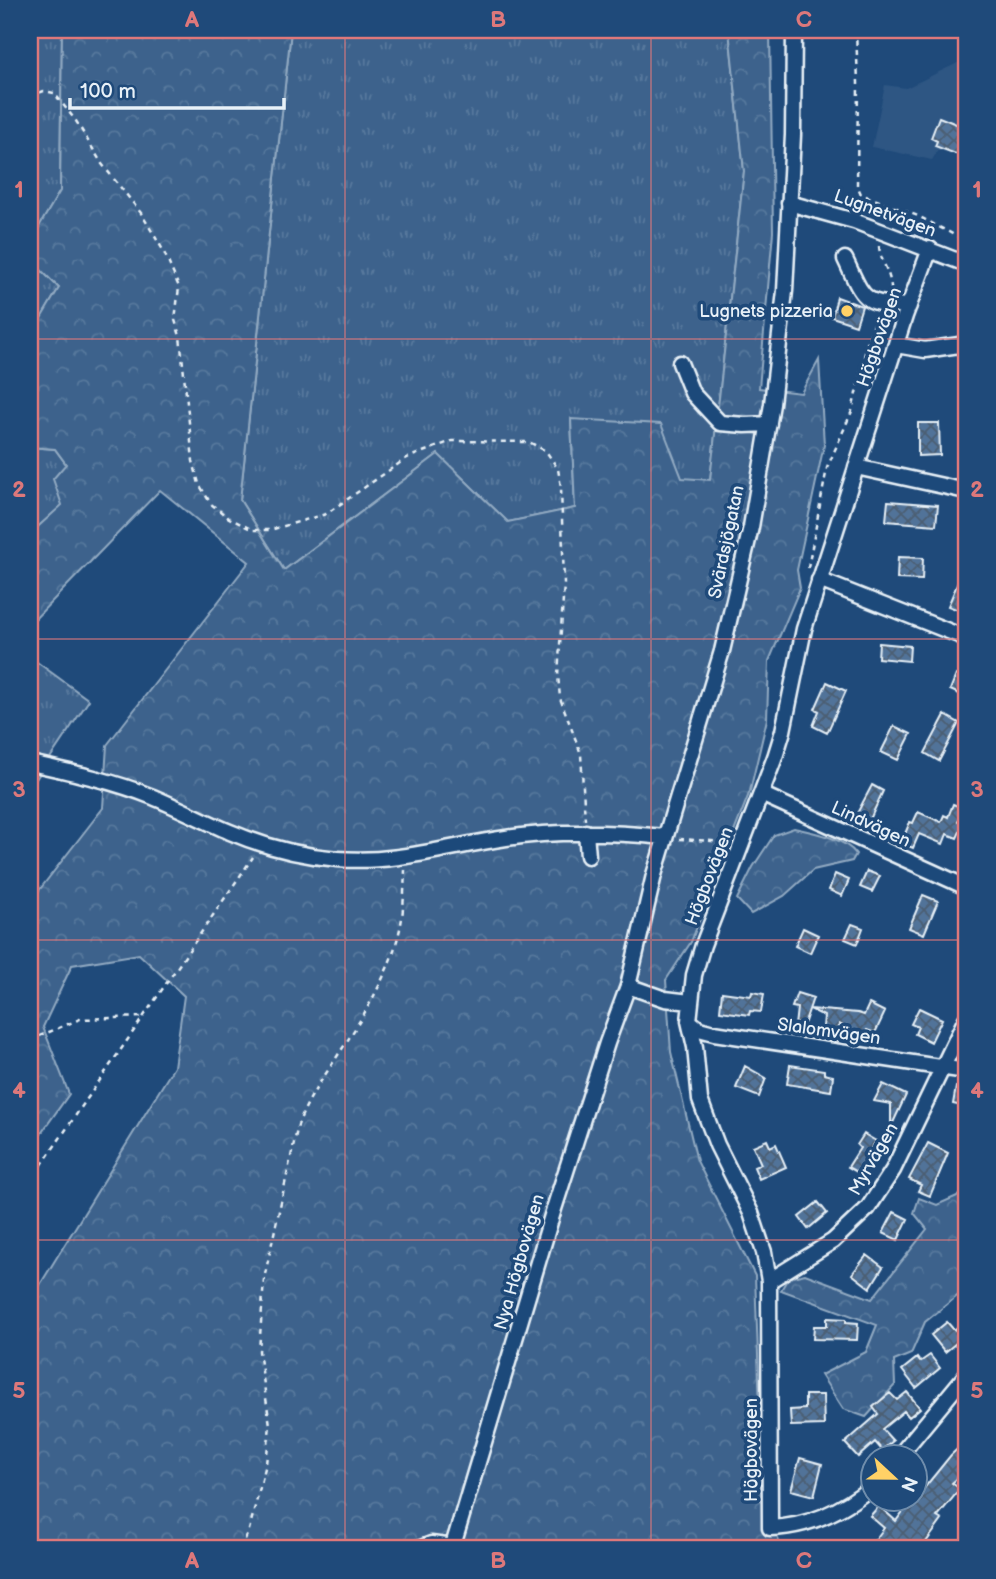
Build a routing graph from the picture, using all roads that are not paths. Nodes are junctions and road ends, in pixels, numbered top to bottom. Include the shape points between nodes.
1 (794, 30) edge
2 (789, 203) junction
3 (930, 249) junction
4 (845, 259) dead end
5 (966, 264) edge
6 (909, 306) junction
7 (966, 344) edge
8 (896, 345) junction
9 (680, 363) dead end
10 (769, 424) junction
11 (856, 467) junction
12 (966, 491) edge
13 (819, 580) junction
14 (966, 638) edge
15 (30, 763) edge
16 (761, 794) junction
17 (586, 832) junction
18 (666, 837) junction
19 (588, 856) dead end
20 (966, 887) edge
21 (628, 986) junction
22 (690, 1002) junction
23 (966, 1018) edge
24 (689, 1021) junction
25 (943, 1067) junction
26 (966, 1071) edge
27 (769, 1281) junction
28 (966, 1375) edge
29 (911, 1442) edge
30 (860, 1495) edge
31 (453, 1548) edge
32 (418, 1549) edge

1 - 2 street, Svärdsjögatan
2 - 3 street, Lugnetvägen
2 - 10 street, Svärdsjögatan via 785,291
3 - 5 street, Lugnetvägen
3 - 6 street, Högbovägen
4 - 6 street via 868,300
6 - 8 street, Högbovägen
7 - 8 street via 925,350
8 - 11 street, Högbovägen
9 - 10 street via 692,393 720,423
10 - 18 street, Svärdsjögatan via 722,651
11 - 12 street
11 - 13 street, Högbovägen
13 - 14 street
13 - 16 street, Högbovägen via 800,642 783,731
15 - 17 street via 151,796 233,833 336,859 374,860 513,837
16 - 20 street, Lindvägen
16 - 22 street, Högbovägen via 703,945
17 - 18 street
17 - 19 street
18 - 21 street, Svärdsjögatan
21 - 22 street
21 - 31 street, Nya Högbovägen via 553,1212
22 - 24 street, Högbovägen
23 - 25 street, Myrvägen
24 - 25 street, Slalomvägen via 714,1033
24 - 27 street, Högbovägen via 700,1100 751,1213
25 - 26 street, Slalomvägen
25 - 27 street, Myrvägen via 893,1170 868,1208 833,1241
27 - 30 street, Högbovägen via 770,1528 791,1528 817,1519
28 - 29 street
31 - 32 street via 431,1544

